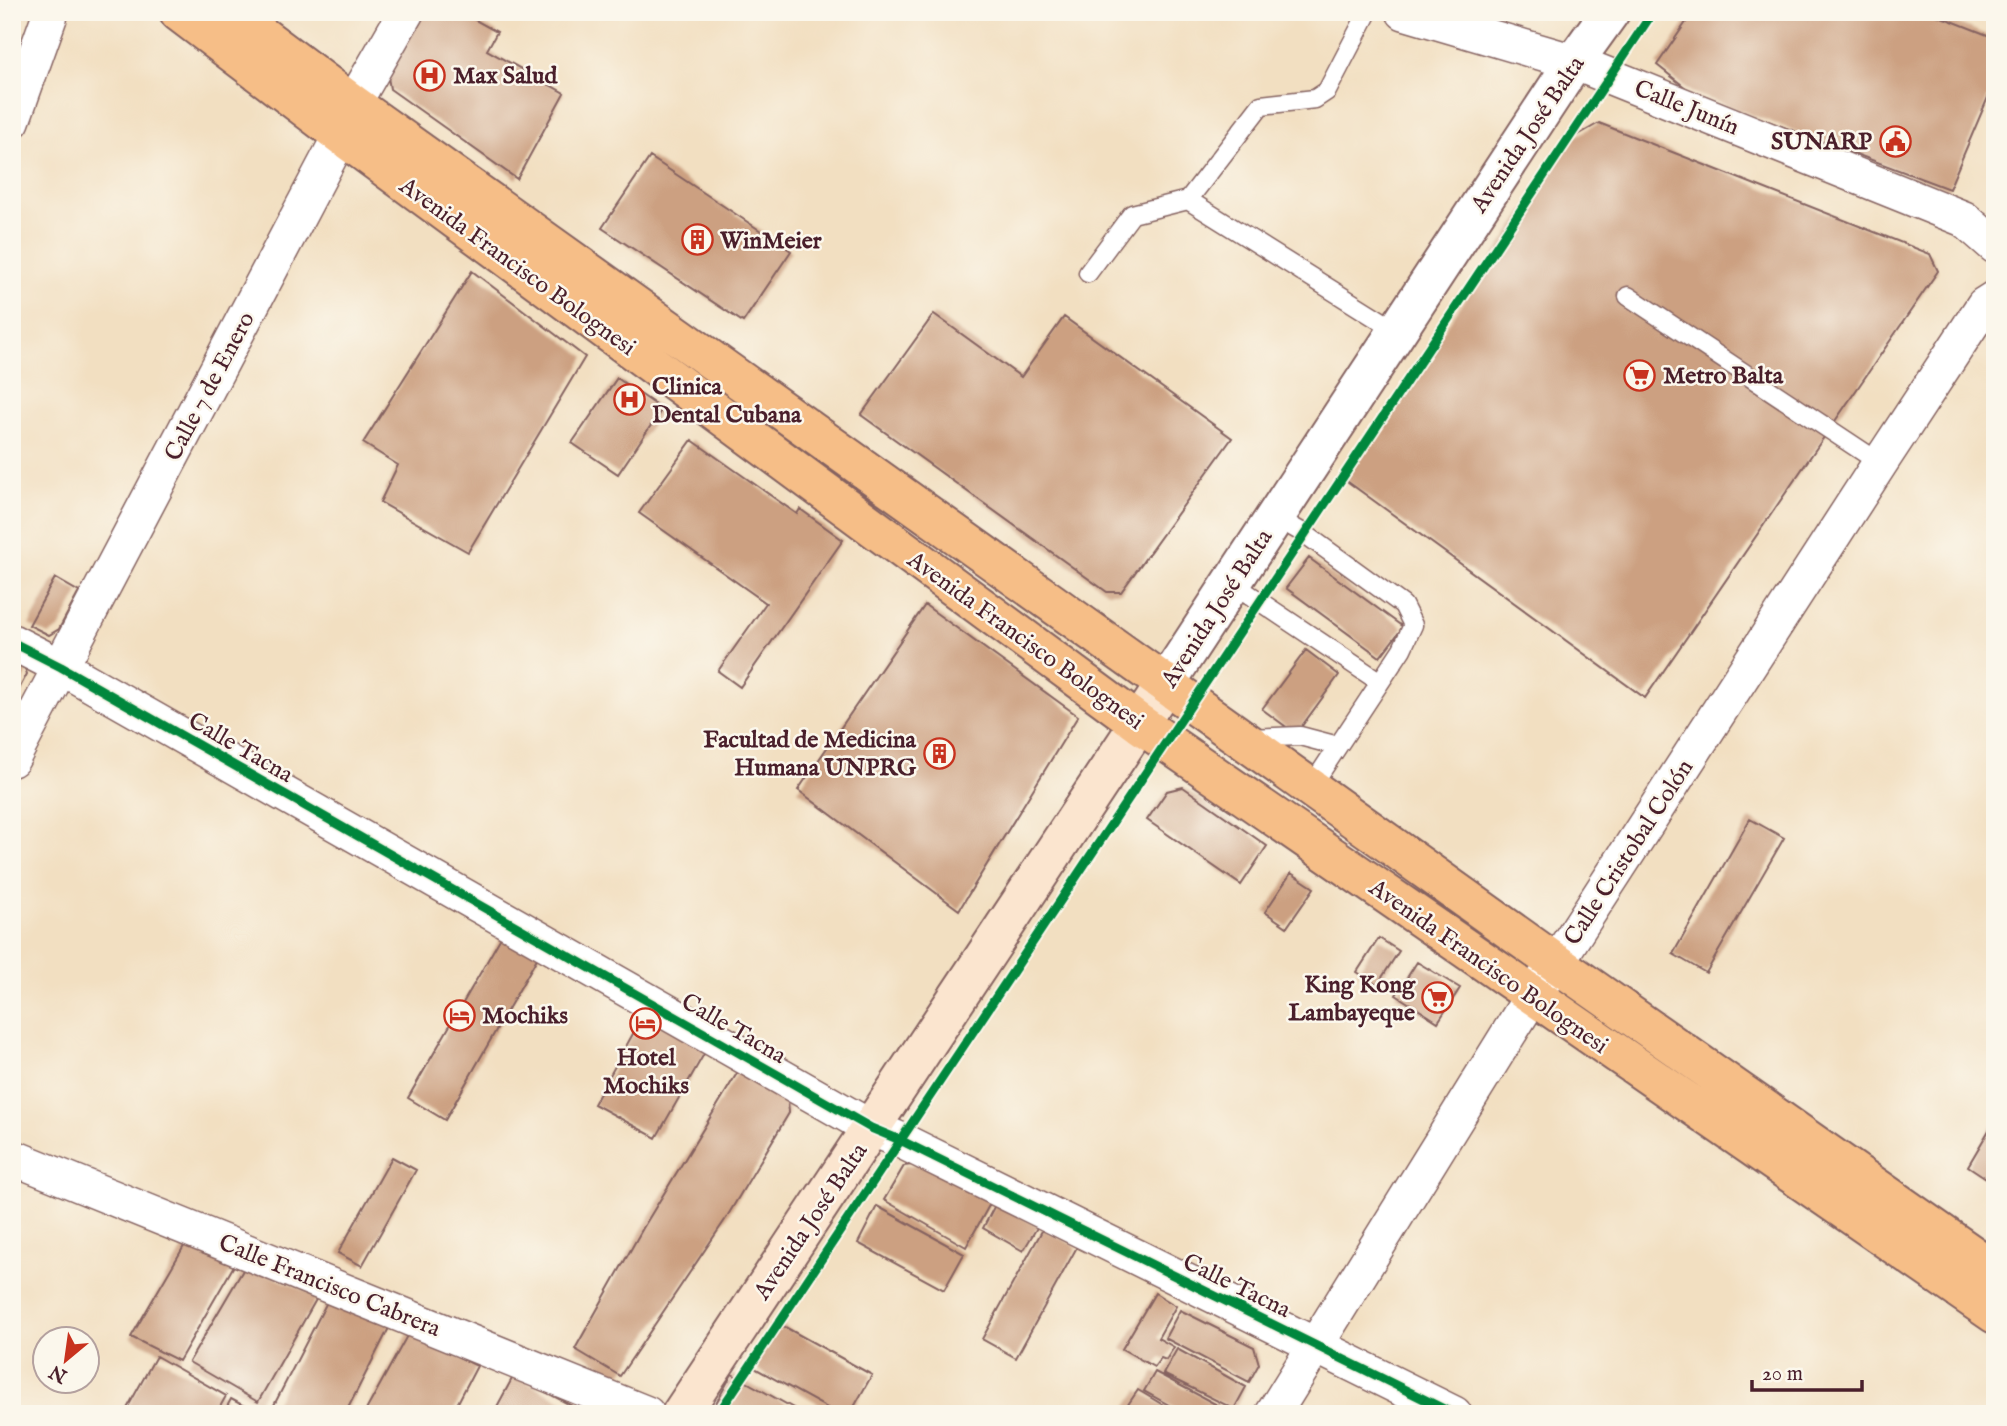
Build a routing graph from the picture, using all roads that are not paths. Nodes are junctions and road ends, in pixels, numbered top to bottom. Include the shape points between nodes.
1 (51, 12) edge
2 (178, 12) edge
3 (230, 12) edge
4 (406, 12) edge
5 (1368, 12) edge
6 (1404, 12) edge
7 (1610, 12) edge
8 (1574, 62) junction
9 (347, 120) junction
10 (12, 121) edge
11 (1188, 200) junction
12 (1995, 246) edge
13 (1088, 273) dead end
14 (1628, 296) dead end
15 (1995, 298) edge
16 (1397, 331) junction
17 (1880, 463) junction
18 (1275, 517) junction
19 (1232, 583) junction
20 (12, 642) edge
21 (61, 667) junction
22 (1380, 682) junction
23 (1166, 683) junction
24 (1140, 724) junction
25 (1243, 738) junction
26 (1338, 746) junction
27 (12, 759) edge
28 (1311, 787) junction
29 (1556, 963) junction
30 (1532, 996) junction
31 (872, 1128) junction
32 (12, 1157) edge
33 (1995, 1271) edge
34 (1995, 1314) edge
35 (1314, 1345) junction
36 (647, 1414) edge
37 (681, 1414) edge
38 (1273, 1414) edge
39 (1454, 1414) edge

1 - 10 street
2 - 9 main road, Avenida Francisco Bolognesi
3 - 9 main road, Avenida Francisco Bolognesi
4 - 9 street, Calle 7 de Enero
5 - 11 lane via 1327,91 1315,99 1261,105
6 - 8 street, Calle Junín
7 - 8 street, Avenida José Balta
8 - 12 street, Calle Junín via 1964,219
8 - 16 street, Avenida José Balta
9 - 21 street, Calle 7 de Enero
9 - 23 main road, Avenida Francisco Bolognesi
9 - 24 main road, Avenida Francisco Bolognesi
11 - 13 lane via 1132,214
11 - 16 lane
14 - 17 lane
15 - 17 street, Calle Cristobal Colón via 1984,305
16 - 18 street, Avenida José Balta
17 - 29 street, Calle Cristobal Colón
18 - 19 street, Avenida José Balta
18 - 22 lane via 1403,605 1413,625
19 - 22 lane
19 - 23 street, Avenida José Balta
20 - 21 street, Calle Tacna
21 - 27 street, Calle 7 de Enero
21 - 31 street, Calle Tacna
22 - 26 lane
23 - 24 main road, Avenida José Balta
23 - 25 main road, Avenida Francisco Bolognesi
24 - 30 main road, Avenida Francisco Bolognesi
24 - 31 main road, Avenida José Balta
25 - 26 lane via 1300,736
25 - 28 main road, Avenida Francisco Bolognesi
26 - 28 lane
28 - 29 main road, Avenida Francisco Bolognesi
29 - 30 street, Calle Cristobal Colón
29 - 33 main road, Avenida Francisco Bolognesi
30 - 34 main road, Avenida Francisco Bolognesi
30 - 35 street, Calle Cristobal Colón
31 - 35 street, Calle Tacna
31 - 37 main road, Avenida José Balta
32 - 36 street, Calle Francisco Cabrera
35 - 38 street, Calle Cristobal Colón
35 - 39 street, Calle Tacna

